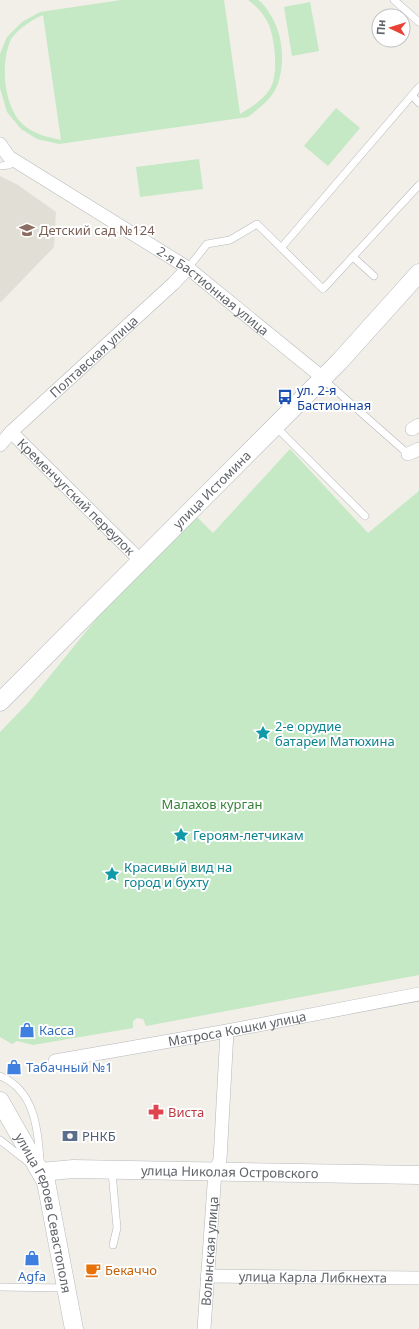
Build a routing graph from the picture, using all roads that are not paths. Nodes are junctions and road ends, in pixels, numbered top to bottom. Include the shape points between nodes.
1 (394, 0) edge
2 (419, 22) edge
3 (419, 87) edge
4 (412, 95) junction
5 (419, 103) edge
6 (0, 144) edge
7 (15, 161) junction
8 (0, 166) edge
9 (419, 185) edge
10 (281, 248) junction
11 (353, 257) junction
12 (188, 268) junction
13 (419, 274) edge
14 (374, 276) dead end
15 (323, 378) junction
16 (275, 426) junction
17 (11, 432) junction
18 (0, 445) edge
19 (414, 452) edge
20 (365, 516) dead end
21 (141, 561) junction
22 (0, 702) edge
23 (419, 994) edge
24 (227, 1031) junction
25 (55, 1061) dead end
26 (0, 1076) edge
27 (0, 1101) edge
28 (0, 1140) edge
29 (215, 1171) junction
30 (41, 1172) junction
31 (112, 1172) dead end
32 (419, 1175) edge
33 (113, 1245) dead end
34 (207, 1276) junction
35 (419, 1278) edge
36 (0, 1287) edge
37 (66, 1288) junction
38 (74, 1329) edge
39 (204, 1329) edge

1 - 2 lane
3 - 4 lane
4 - 5 lane
4 - 10 lane
6 - 7 street, 2-я Бастионная улица
7 - 8 lane
7 - 12 street, 2-я Бастионная улица
9 - 11 lane
10 - 11 lane via 323,289
10 - 12 lane via 257,224 230,240 207,244
11 - 14 lane
12 - 15 street, 2-я Бастионная улица
12 - 17 street, Полтавская улица
13 - 15 main road, улица Истомина
15 - 16 main road, улица Истомина
15 - 19 lane
16 - 20 lane
16 - 21 main road, улица Истомина
17 - 18 street, Полтавская улица
17 - 21 street, Кременчугский переулок
21 - 22 main road, улица Истомина
23 - 24 street, Матроса Кошки улица
24 - 25 street, Матроса Кошки улица
24 - 29 street, Волынская улица via 220,1160
26 - 30 lane via 24,1094 29,1104 38,1136
27 - 30 main road, улица Героев Севастополя
28 - 30 lane
29 - 30 main road, улица Николая Островского via 73,1169
29 - 32 main road, улица Николая Островского
29 - 34 street, Волынская улица
30 - 37 main road, улица Героев Севастополя via 46,1182
31 - 33 lane via 117,1228
34 - 35 street, улица Карла Либкнехта
34 - 39 street, Волынская улица
36 - 37 lane
37 - 38 main road, улица Героев Севастополя

